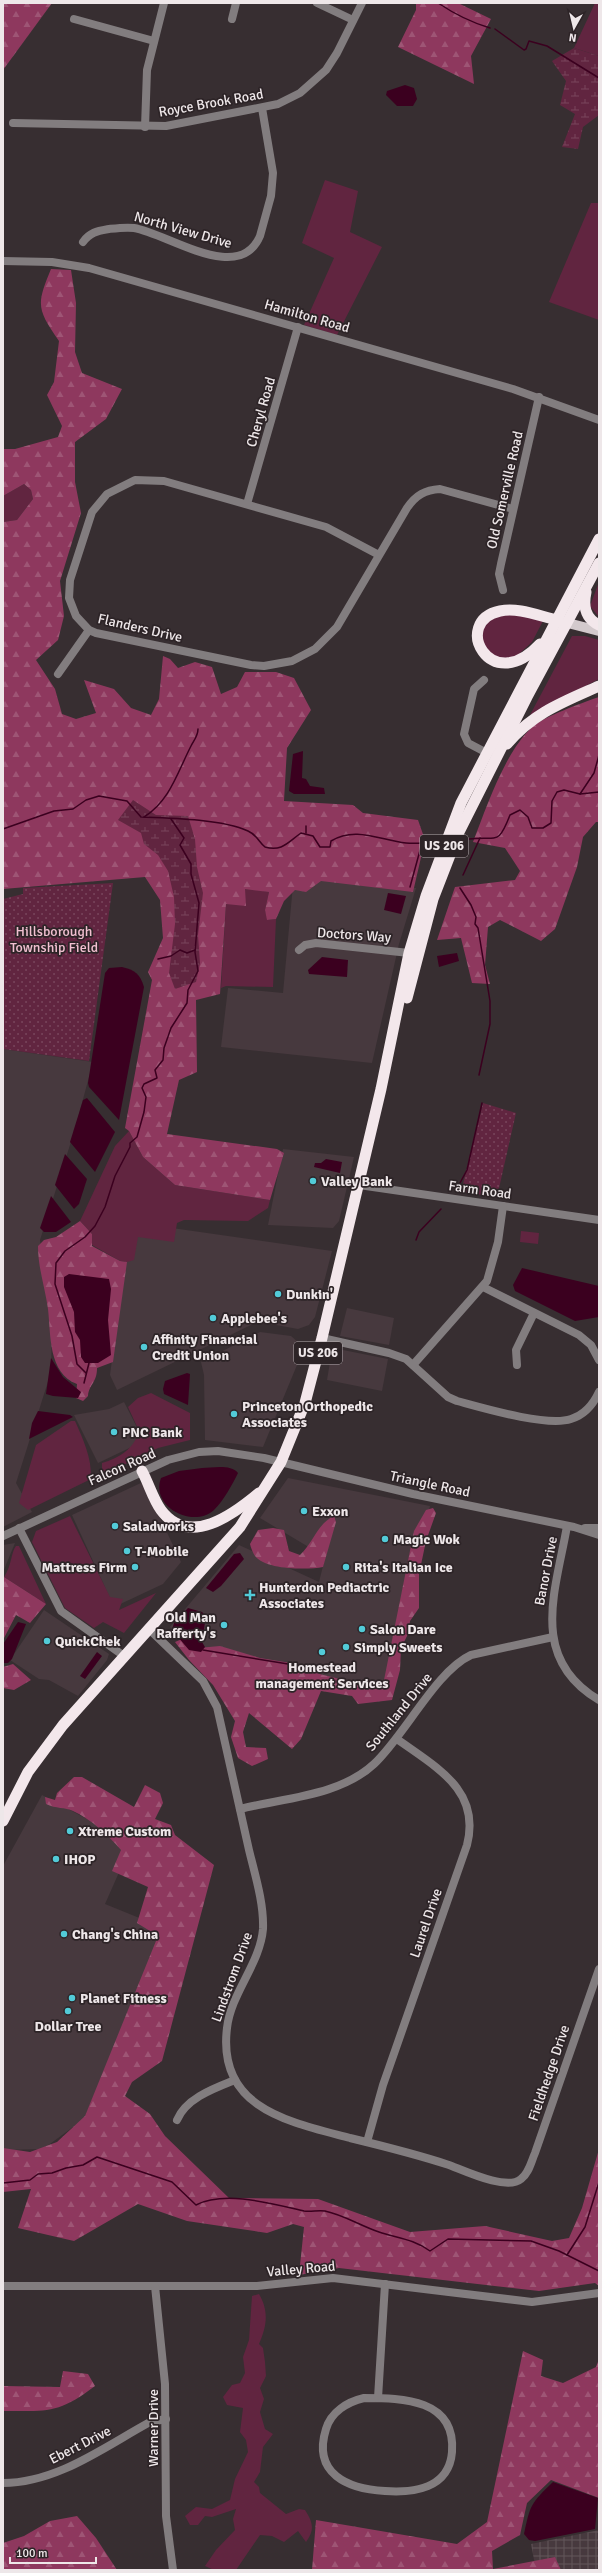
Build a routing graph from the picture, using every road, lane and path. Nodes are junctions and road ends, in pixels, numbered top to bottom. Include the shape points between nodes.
1 (164, 3) edge
2 (236, 3) edge
3 (317, 3) edge
4 (362, 3) edge
5 (74, 19) dead end
6 (232, 19) dead end
7 (353, 20) junction
8 (154, 41) junction
9 (262, 108) junction
10 (13, 123) dead end
11 (145, 127) junction
12 (83, 242) dead end
13 (3, 261) edge
14 (298, 327) junction
15 (539, 397) junction
16 (599, 420) edge
17 (248, 504) junction
18 (513, 509) junction
19 (599, 539) edge
20 (379, 555) junction
21 (599, 563) edge
22 (588, 584) junction
23 (503, 590) dead end
24 (562, 622) junction
25 (599, 624) edge
26 (89, 630) junction
27 (599, 631) edge
28 (551, 632) junction
29 (58, 674) dead end
30 (484, 680) dead end
31 (599, 686) edge
32 (491, 756) junction
33 (299, 950) dead end
34 (409, 953) junction
35 (381, 1089) junction
36 (359, 1185) junction
37 (503, 1206) junction
38 (599, 1220) edge
39 (483, 1287) junction
40 (534, 1313) junction
41 (322, 1338) junction
42 (599, 1360) edge
43 (414, 1365) junction
44 (517, 1365) dead end
45 (599, 1392) edge
46 (281, 1462) junction
47 (142, 1471) junction
48 (268, 1486) junction
49 (571, 1527) junction
50 (19, 1528) junction
51 (599, 1528) edge
52 (599, 1535) edge
53 (3, 1536) edge
54 (150, 1630) junction
55 (553, 1637) junction
56 (124, 1656) junction
57 (599, 1700) edge
58 (397, 1739) junction
59 (240, 1809) junction
60 (3, 1821) edge
61 (599, 1969) edge
62 (236, 2080) junction
63 (177, 2120) dead end
64 (367, 2142) junction
65 (517, 2182) joint
66 (385, 2284) junction
67 (3, 2286) edge
68 (155, 2286) junction
69 (599, 2293) edge
70 (378, 2398) junction
71 (166, 2419) junction
72 (3, 2483) edge
73 (173, 2570) edge

1 - 8 street
2 - 6 street
3 - 7 street
4 - 7 street, Royce Brook Road
5 - 8 street
7 - 9 street, Royce Brook Road via 337,53 317,79 290,99
8 - 11 street via 146,80
9 - 11 street, Royce Brook Road via 179,124
9 - 12 street, North View Drive via 272,160 273,184 257,244 246,254 224,258 125,227 96,231 88,235
10 - 11 street, Royce Brook Road
13 - 14 street, Hamilton Road via 52,262 89,268
14 - 15 street, Hamilton Road
14 - 17 street, Cheryl Road
15 - 16 street, Hamilton Road
15 - 18 street, Old Somerville Road
17 - 20 street, Flanders Drive via 337,531
17 - 26 street, Flanders Drive via 155,479 125,484 107,494 88,521 69,584 76,616
18 - 20 street, Flanders Drive via 440,489 424,492 412,501
18 - 23 street, Old Somerville Road via 499,574
19 - 24 highway
20 - 26 street, Flanders Drive via 330,635 315,649 292,661 264,666 251,665 106,637
21 - 22 highway
22 - 24 highway
22 - 25 highway via 584,600 586,614
24 - 27 main road
24 - 28 highway, US 206
24 - 28 highway via 514,610 499,611 485,618 477,632 477,639 482,653 488,659 503,664 526,657
24 - 32 highway, US 206
26 - 29 street
28 - 32 highway, US 206
30 - 32 street via 474,689 464,734 468,743
31 - 32 highway via 530,720
32 - 34 highway, US 206 via 448,835
32 - 35 highway, US 206 via 438,886
33 - 34 street, Doctors Way via 316,943
34 - 35 highway, US 206
35 - 36 highway, US 206
36 - 37 street, Farm Road
36 - 41 highway, US 206
37 - 38 street, Farm Road
37 - 39 street via 498,1242 490,1274
39 - 40 street
39 - 43 street
40 - 42 street via 585,1340
40 - 44 street via 516,1350
41 - 43 street via 397,1355
41 - 46 highway, US 206 via 305,1403
43 - 45 street via 448,1397 456,1401 547,1421 564,1421 577,1416 590,1407
46 - 47 street, Falcon Road via 236,1453 199,1452 168,1460
46 - 48 highway, US 206
46 - 49 street, Triangle Road via 414,1494
47 - 48 highway via 162,1511 176,1522 193,1527 211,1524 230,1516
47 - 50 street, Falcon Road
48 - 54 highway, US 206 via 240,1528
49 - 51 street, Triangle Road
49 - 52 street, Triangle Road
49 - 55 street, Banor Drive via 551,1610
50 - 53 street, Falcon Road
50 - 56 street via 61,1611
54 - 56 highway, US 206
54 - 59 street, Lindstrom Drive via 195,1672 210,1691 217,1707
55 - 57 street, Banor Drive via 567,1670 582,1687
55 - 58 street, Southland Drive via 471,1655 461,1660 446,1674
56 - 60 highway, US 206 via 38,1757
58 - 59 street, Southland Drive via 374,1764 339,1785
58 - 64 street, Laurel Drive via 456,1785 467,1801 472,1823 467,1846 383,2085
59 - 62 street, Lindstrom Drive via 262,1908 263,1930 227,2026 227,2052
61 - 65 street, Fieldhedge Drive via 535,2153 526,2173
62 - 63 street via 185,2105
62 - 64 street, Lindstrom Drive via 254,2103 281,2119
64 - 65 street, Lindstrom Drive via 502,2183
66 - 68 street, Valley Road via 333,2278 258,2286
66 - 69 street, Valley Road via 532,2302
66 - 70 street
67 - 68 street, Valley Road
68 - 71 street, Warner Drive
70 - 70 street via 422,2403 441,2415 448,2426 453,2443 452,2456 444,2472 431,2485 414,2492 359,2489 338,2478 328,2464 323,2439 326,2428 335,2414 357,2400
71 - 72 street, Ebert Drive via 150,2422 55,2473 32,2480
71 - 73 street, Warner Drive via 166,2516

